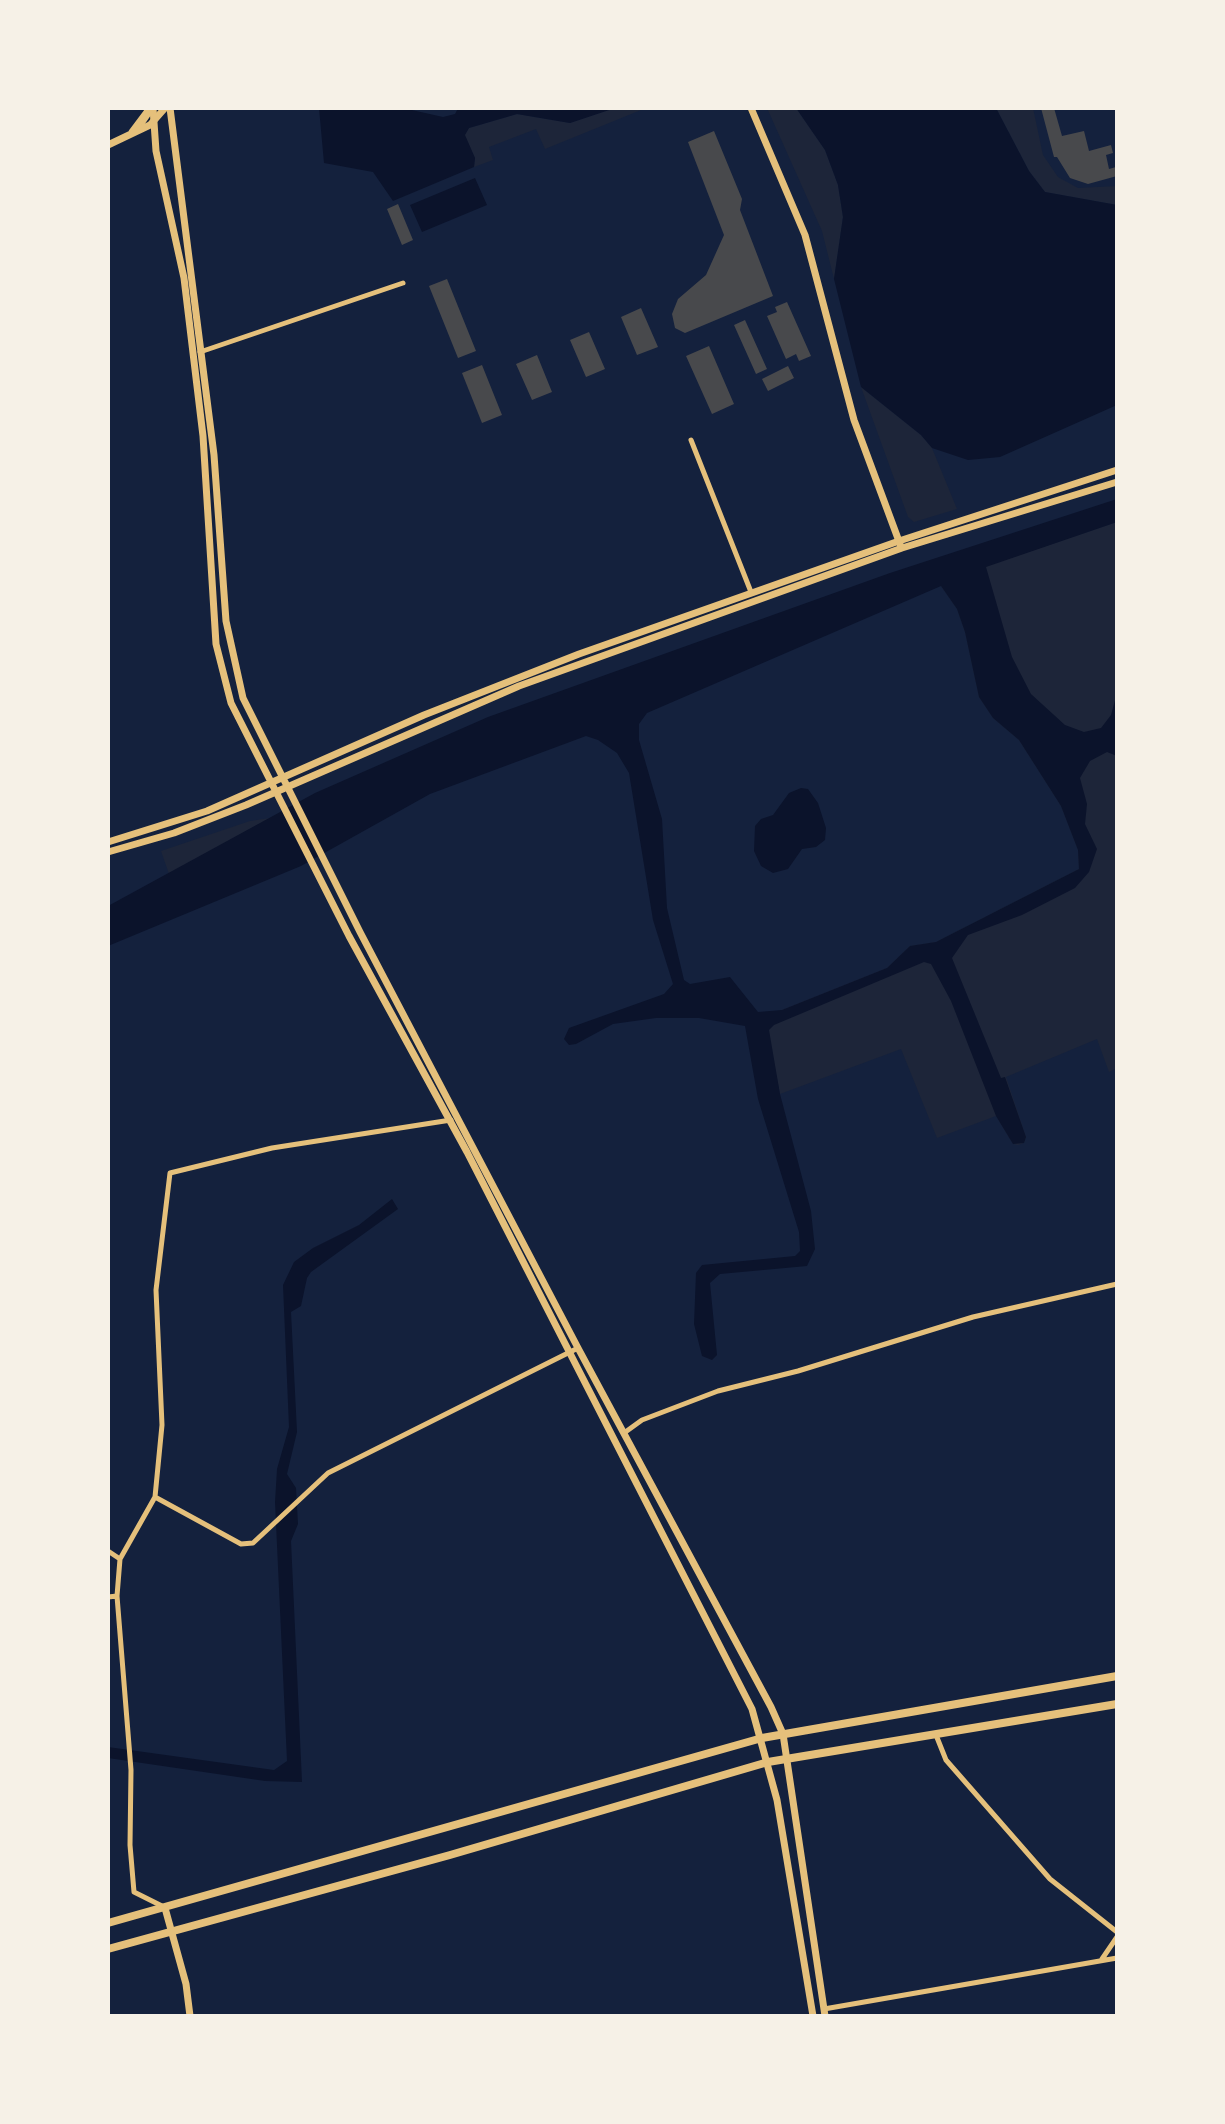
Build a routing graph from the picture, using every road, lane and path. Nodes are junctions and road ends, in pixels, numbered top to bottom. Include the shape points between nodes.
1 (167, 108) edge
2 (751, 108) edge
3 (153, 109) edge
4 (128, 136) junction
5 (108, 145) edge
6 (403, 283) dead end
7 (198, 352) junction
8 (691, 440) dead end
9 (1117, 470) edge
10 (1117, 482) edge
11 (900, 545) junction
12 (751, 592) junction
13 (281, 775) junction
14 (270, 781) junction
15 (287, 786) junction
16 (276, 792) junction
17 (108, 842) edge
18 (108, 852) edge
19 (460, 1118) junction
20 (448, 1120) junction
21 (1117, 1284) edge
22 (578, 1348) junction
23 (568, 1352) junction
24 (624, 1433) junction
25 (155, 1497) junction
26 (108, 1551) edge
27 (120, 1559) junction
28 (117, 1596) junction
29 (108, 1597) edge
30 (1117, 1676) edge
31 (1117, 1704) edge
32 (783, 1734) junction
33 (936, 1735) junction
34 (762, 1738) junction
35 (787, 1758) junction
36 (768, 1762) junction
37 (165, 1908) junction
38 (108, 1923) edge
39 (172, 1931) junction
40 (1117, 1934) edge
41 (108, 1949) edge
42 (1117, 1958) edge
43 (1102, 1960) junction
44 (824, 2013) edge
45 (190, 2016) edge
46 (813, 2016) edge

1 - 4 main road
1 - 7 main road
2 - 11 main road via 805,235 854,420
3 - 4 main road
3 - 7 main road via 156,151
4 - 5 main road
6 - 7 street
7 - 13 main road via 214,455 231,656 243,698
7 - 14 main road via 216,644 231,703
8 - 12 street
9 - 11 main road
10 - 11 main road
11 - 12 main road
11 - 15 main road via 519,686
12 - 13 main road via 424,715
13 - 14 main road
13 - 15 main road
14 - 16 main road
14 - 17 main road via 207,811
15 - 16 main road
15 - 19 main road
16 - 18 main road via 174,833
16 - 20 main road
19 - 20 street
19 - 22 main road
20 - 23 main road
20 - 25 street via 272,1148 170,1173 156,1290 162,1425
21 - 24 street via 973,1317 718,1391 642,1420
22 - 23 street
22 - 24 main road
23 - 25 street via 328,1473 253,1543 241,1544
23 - 34 main road via 752,1709
24 - 32 main road
25 - 27 street
26 - 27 street
27 - 28 street
28 - 29 street
28 - 37 street via 134,1892
30 - 32 main road
31 - 33 main road
32 - 34 main road
32 - 35 main road
33 - 35 main road
33 - 40 street via 946,1760 1050,1879
34 - 36 main road
34 - 37 main road
35 - 36 main road
35 - 44 main road
36 - 39 main road
36 - 46 main road
37 - 38 main road
37 - 39 main road
39 - 41 main road
39 - 45 main road
40 - 43 street
42 - 43 street
43 - 44 street

